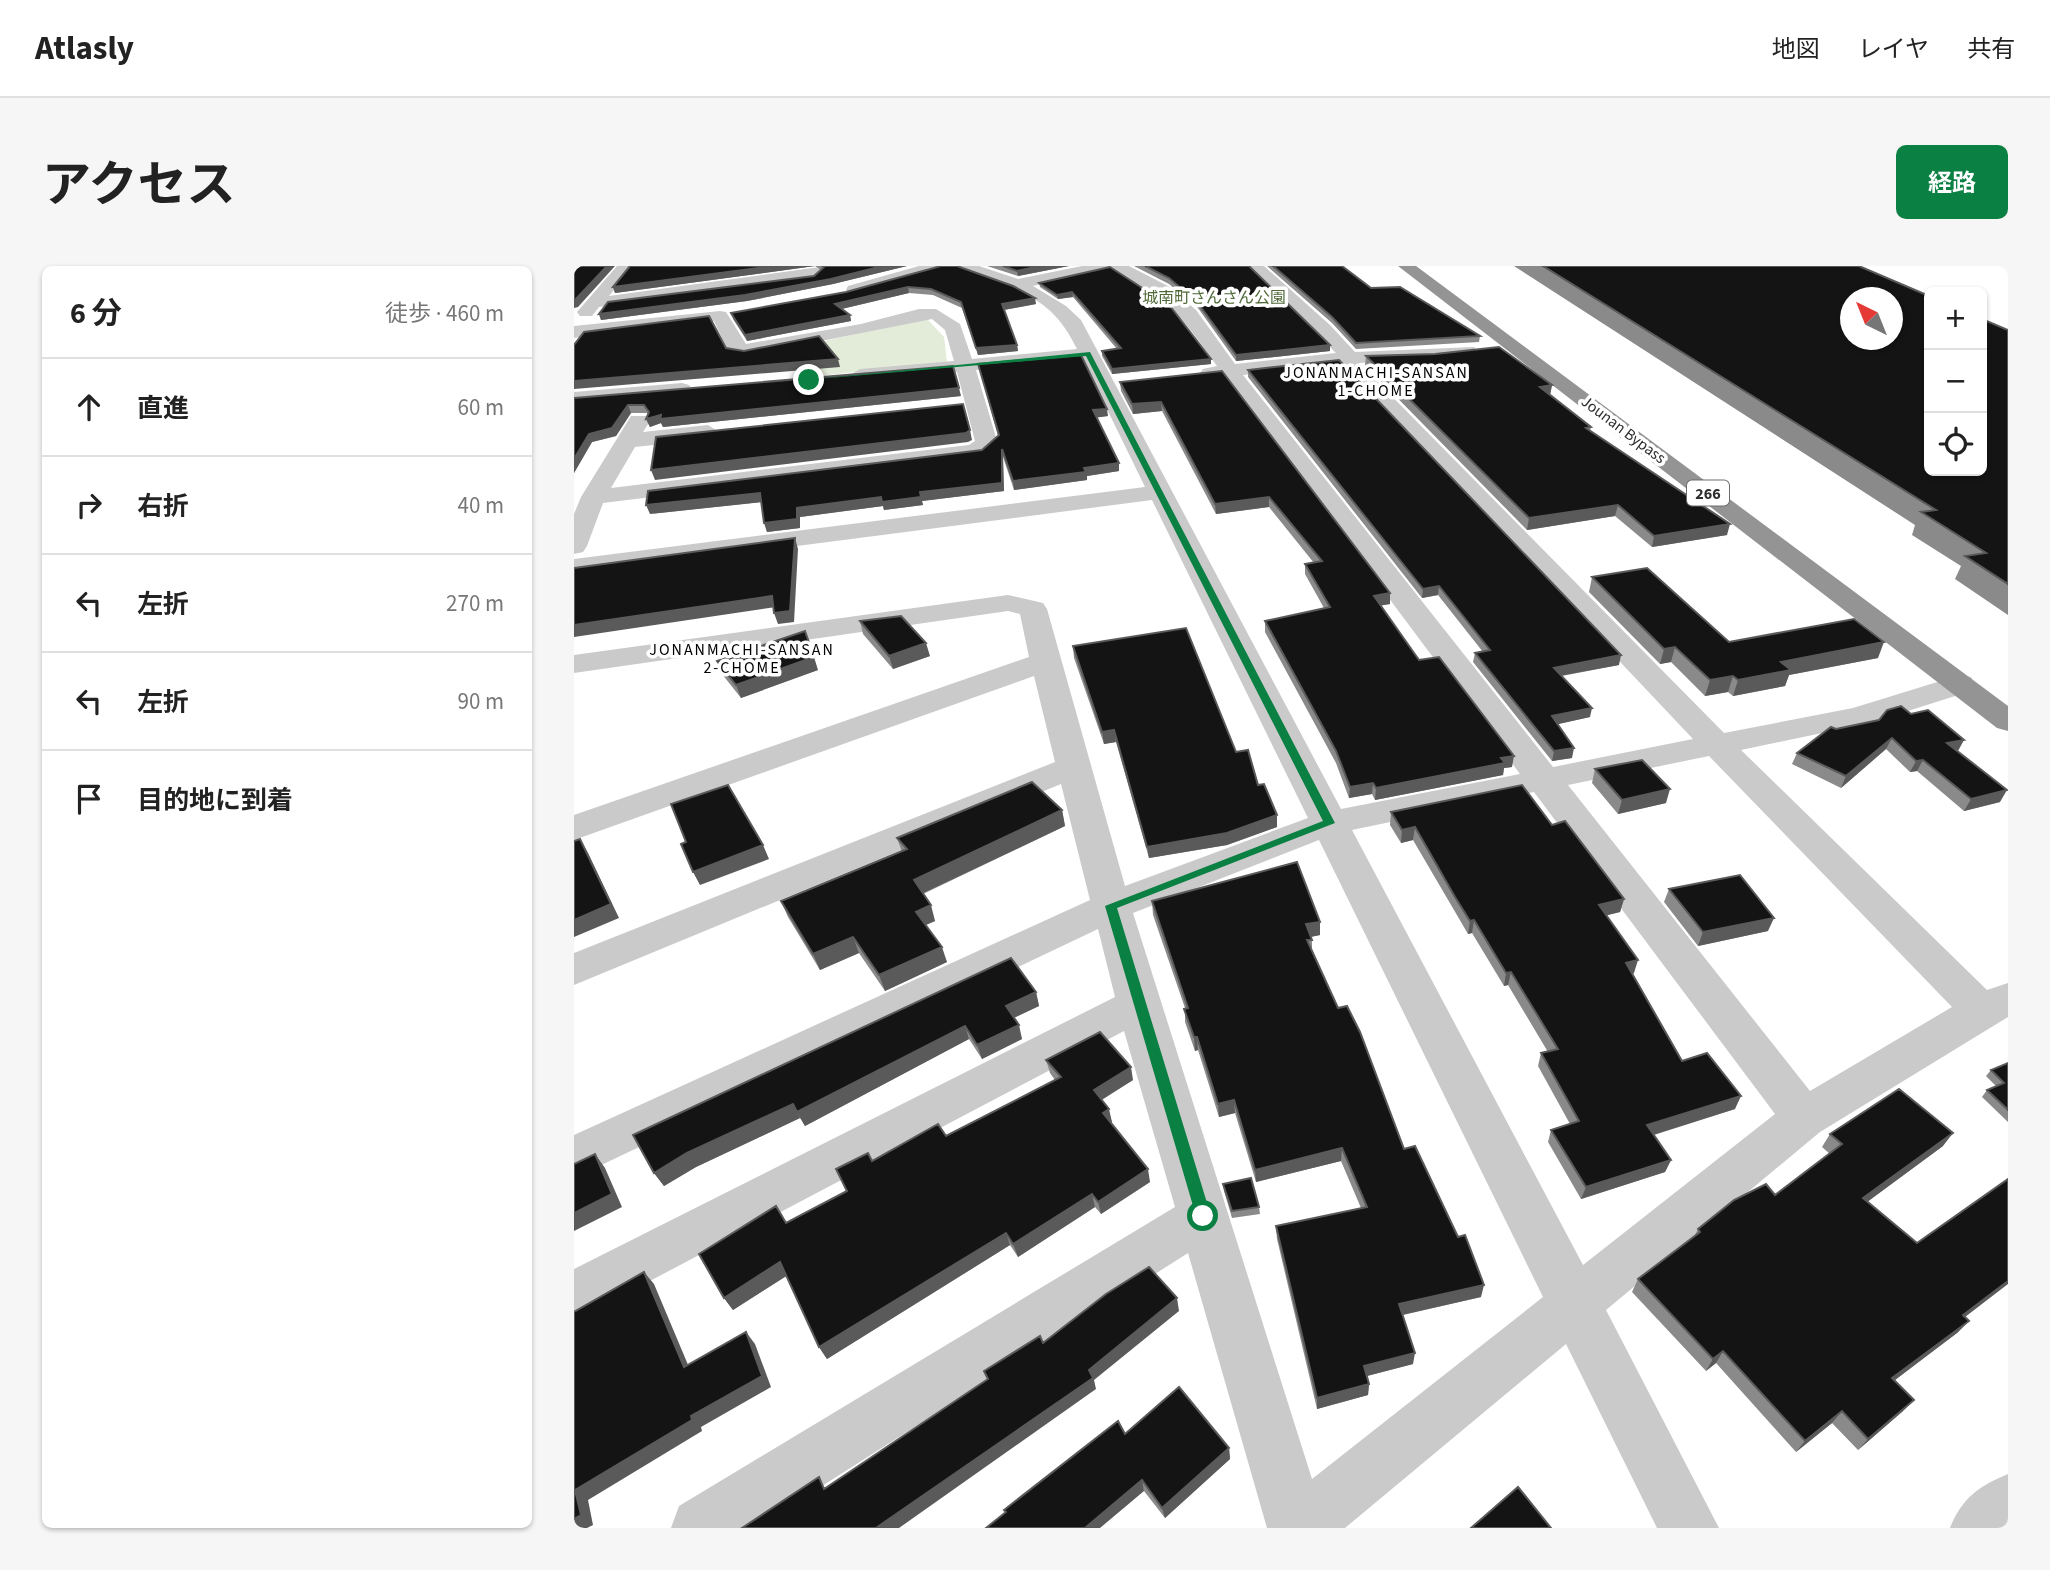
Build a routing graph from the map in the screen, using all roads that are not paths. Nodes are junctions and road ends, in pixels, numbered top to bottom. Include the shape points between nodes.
1 (626, 266) edge
2 (843, 266) edge
3 (936, 266) edge
4 (962, 266) edge
5 (1107, 266) edge
6 (1117, 266) edge
7 (1254, 266) edge
8 (1406, 266) edge
9 (1018, 284) junction
10 (837, 294) edge
11 (592, 303) junction
12 (574, 330) edge
13 (1514, 346) junction
14 (1345, 358) junction
15 (965, 364) junction
16 (1229, 370) junction
17 (1107, 373) junction
18 (1191, 375) edge
19 (835, 377) edge
20 (699, 388) edge
21 (658, 391) junction
22 (574, 398) edge
23 (976, 403) junction
24 (949, 406) edge
25 (734, 429) edge
26 (626, 441) junction
27 (1159, 492) junction
28 (593, 497) junction
29 (574, 546) edge
30 (574, 567) edge
31 (1045, 662) junction
32 (574, 664) edge
33 (1960, 684) junction
34 (2008, 721) edge
35 (1715, 743) junction
36 (1073, 767) junction
37 (1544, 779) junction
38 (1329, 823) junction
39 (574, 828) edge
40 (1111, 906) junction
41 (574, 970) edge
42 (1138, 1004) junction
43 (1994, 1005) edge
44 (1804, 1118) junction
45 (574, 1157) edge
46 (1203, 1216) junction
47 (574, 1296) edge
48 (1574, 1302) junction
49 (2008, 1504) edge
50 (701, 1528) edge
51 (1297, 1528) edge
52 (1689, 1528) edge
53 (1980, 1528) edge

1 - 11 street
2 - 11 street via 819,274
3 - 10 street
4 - 9 street
5 - 9 street
6 - 16 street via 1156,298 1191,314
7 - 14 street via 1324,329 1345,351
8 - 13 highway, Jounan Bypass / 266
9 - 17 street via 1054,303 1072,320
11 - 12 street
12 - 15 street via 730,314 736,349 746,350 936,314 954,328
13 - 14 street
13 - 33 highway, Jounan Bypass / 266
14 - 16 street
14 - 35 street
15 - 17 street
15 - 19 street
15 - 23 street
16 - 18 street
16 - 37 street
17 - 27 street
20 - 21 street
21 - 22 street
21 - 26 street
23 - 24 street
23 - 28 street via 987,444 974,451
25 - 26 street
26 - 28 street
27 - 30 street
27 - 38 street
28 - 29 street
31 - 32 street via 1033,610 1008,603
31 - 36 street
31 - 39 street
33 - 34 highway, Jounan Bypass / 266
33 - 35 street via 1859,716
35 - 37 street
35 - 43 street
36 - 40 street
36 - 41 street
37 - 38 street
37 - 44 street
38 - 40 street
38 - 48 street
40 - 42 street
40 - 45 street
42 - 46 street
42 - 47 street
43 - 44 street
44 - 48 street
46 - 50 street
46 - 51 street
48 - 51 street
48 - 52 street
49 - 53 street

